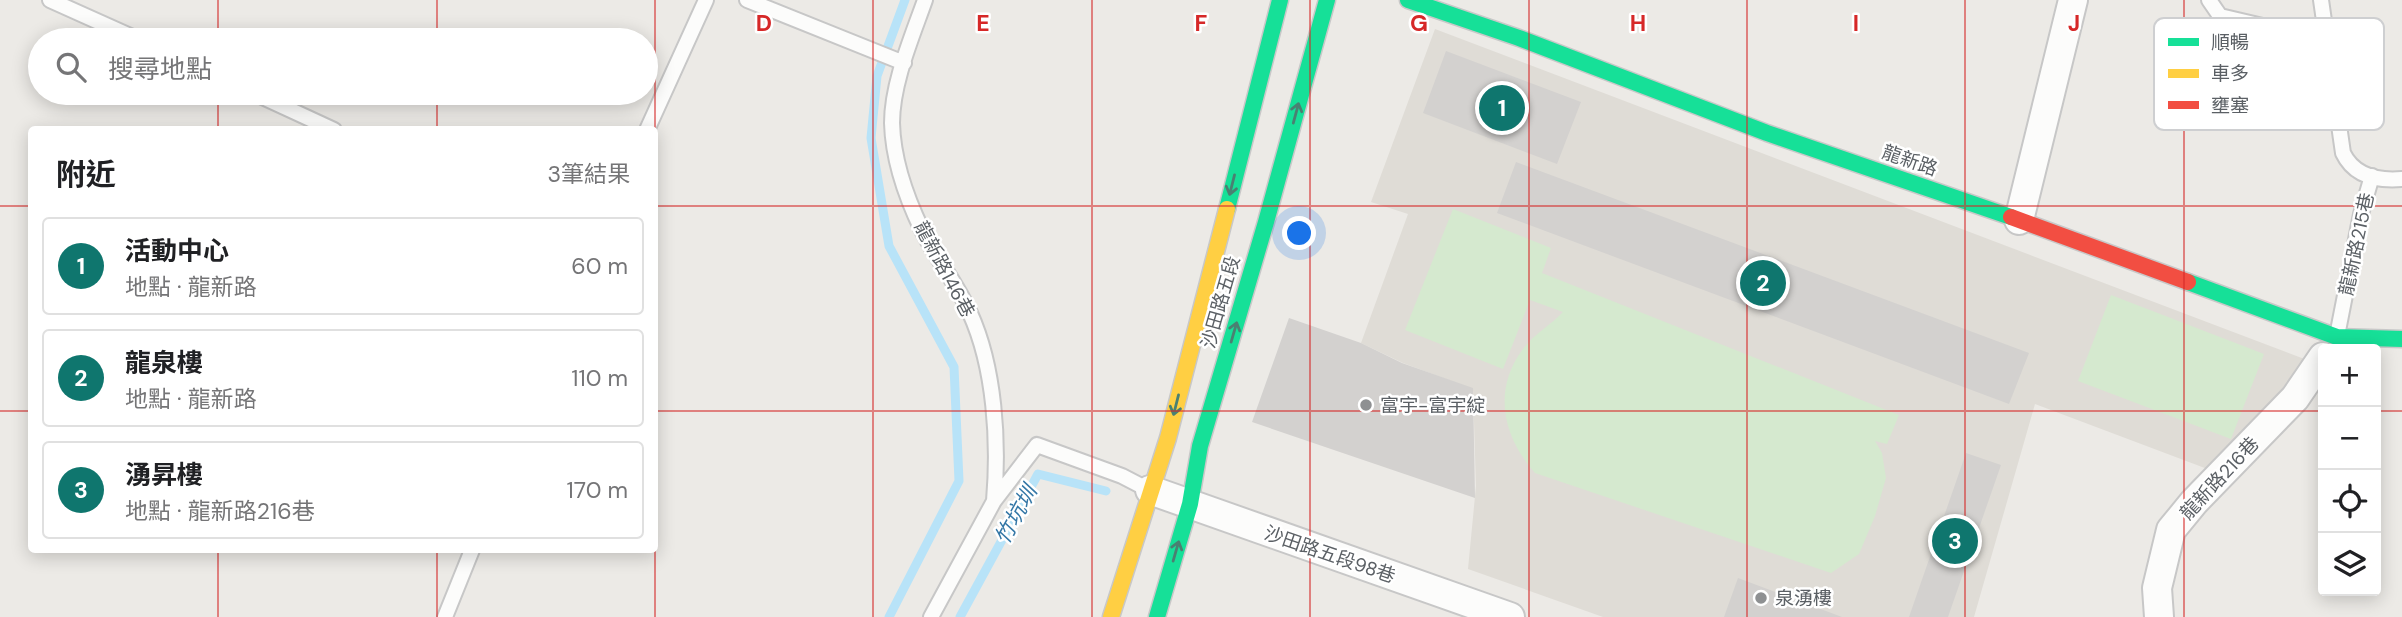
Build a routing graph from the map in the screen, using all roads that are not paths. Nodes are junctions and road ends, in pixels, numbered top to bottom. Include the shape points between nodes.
1 (50, 0) edge
2 (706, 0) edge
3 (747, 0) edge
4 (925, 0) edge
5 (1280, 0) edge
6 (1327, 0) edge
7 (1408, 0) edge
8 (2073, 0) edge
9 (2209, 0) edge
10 (2321, 0) edge
11 (2229, 18) edge
12 (2324, 18) edge
13 (112, 28) edge
14 (900, 62) junction
15 (280, 105) edge
16 (325, 126) edge
17 (649, 126) edge
18 (2340, 130) edge
19 (2372, 176) junction
20 (2402, 178) edge
21 (2019, 220) junction
22 (2402, 339) edge
23 (2320, 344) edge
24 (2331, 344) edge
25 (2362, 344) edge
26 (2318, 365) edge
27 (1150, 490) junction
28 (993, 501) junction
29 (1190, 504) junction
30 (471, 553) edge
31 (445, 617) edge
32 (931, 617) edge
33 (1111, 617) edge
34 (1157, 617) edge
35 (1510, 617) edge
36 (2159, 617) edge

1 - 13 lane
2 - 17 lane
3 - 14 lane
4 - 14 lane, 龍新路146巷
5 -> 27 street, 沙田路五段 via 1168,438
29 -> 6 street, 沙田路五段 via 1200,446
7 - 21 street, 龍新路 via 1767,133
8 - 21 street
9 - 11 lane via 2220,16
10 - 12 lane, 龍新路215巷
14 - 28 lane, 龍新路146巷 via 892,122 897,166 922,230 970,313 984,360 995,433
15 - 16 lane
18 - 19 lane, 龍新路215巷 via 2349,166
19 - 20 lane
19 - 24 lane, 龍新路215巷
21 - 23 street, 龍新路
22 - 25 street, 龍新路
26 - 36 street, 龍新路216巷 via 2295,398 2171,530 2157,587
27 - 28 lane via 1037,445
27 - 29 street, 沙田路五段98巷
27 - 33 street, 沙田路五段
28 - 32 lane
34 -> 29 street, 沙田路五段
29 - 35 street, 沙田路五段98巷
30 - 31 lane

